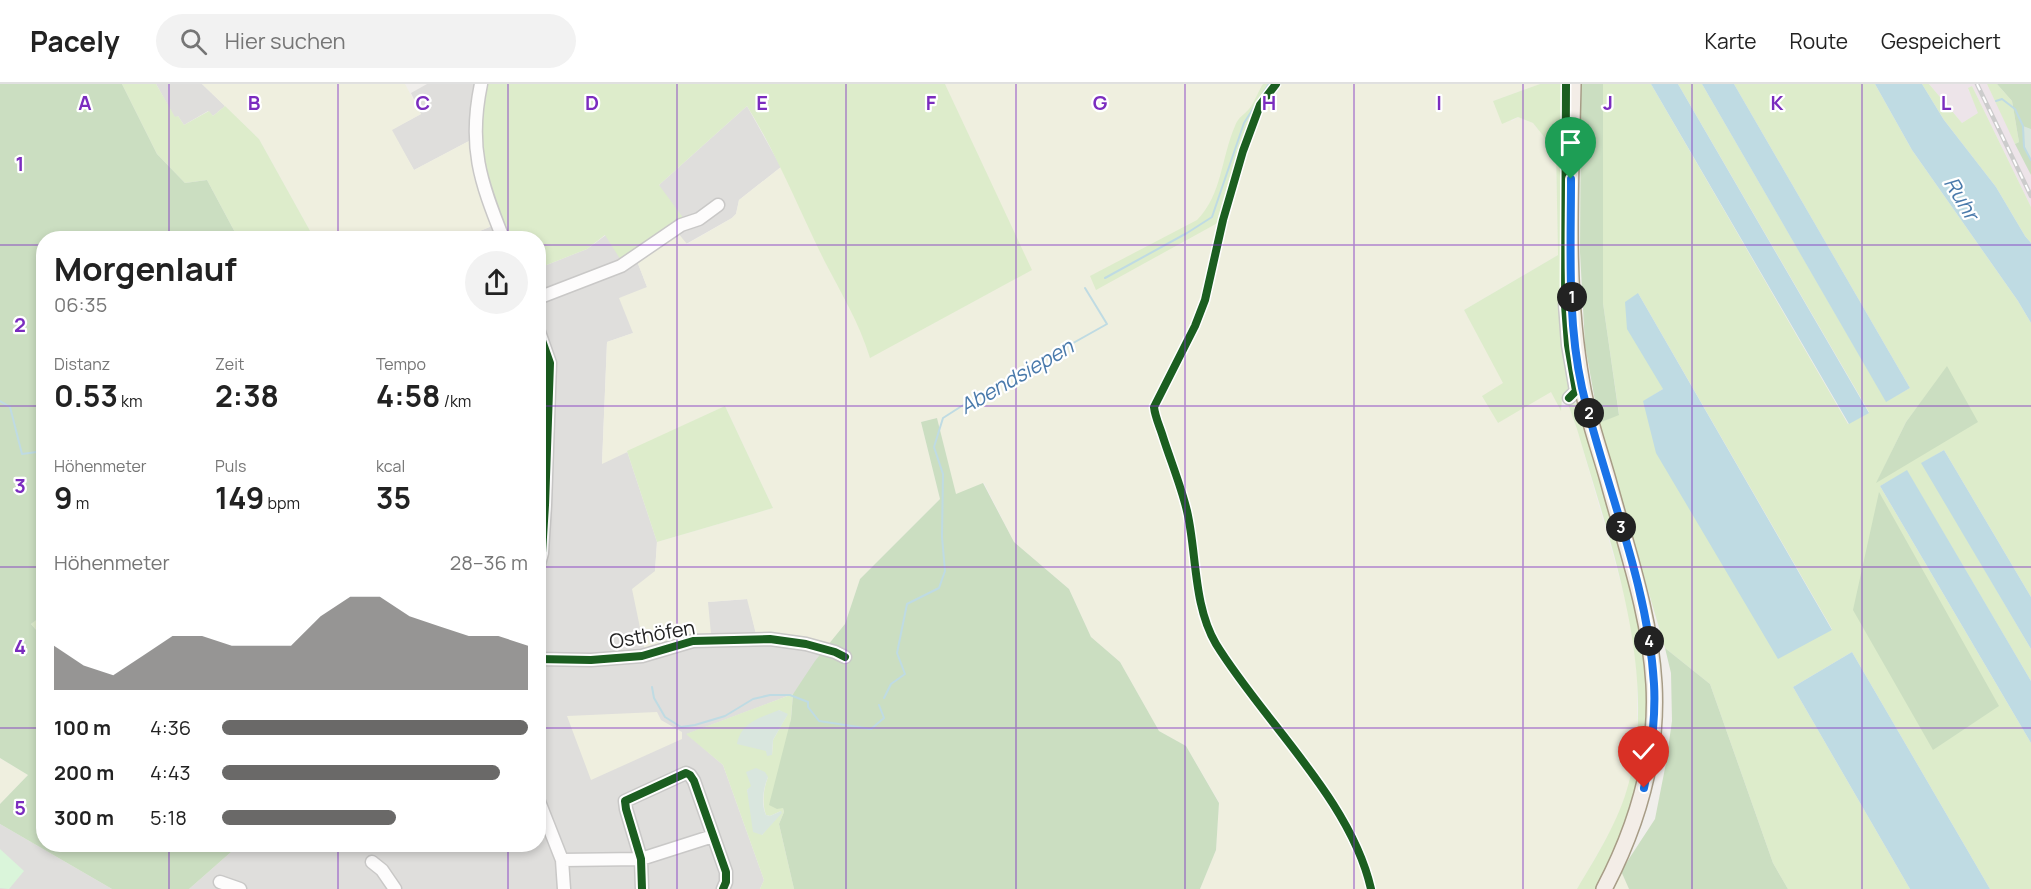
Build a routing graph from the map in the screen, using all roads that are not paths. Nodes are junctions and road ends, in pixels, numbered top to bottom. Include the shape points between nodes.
1 (481, 84) edge
2 (1566, 84) edge
3 (1573, 84) edge
4 (718, 205) dead end
5 (500, 231) edge
6 (546, 295) edge
7 (546, 351) edge
8 (1569, 398) dead end
9 (546, 477) edge
10 (844, 657) dead end
11 (546, 659) edge
12 (546, 819) edge
13 (713, 836) junction
14 (641, 859) junction
15 (562, 860) junction
16 (372, 862) dead end
17 (220, 882) dead end
18 (240, 889) edge
19 (395, 889) edge
20 (564, 889) edge
21 (642, 889) edge
22 (723, 889) edge
23 (1604, 889) edge

1 - 5 street via 476,110 476,151
2 - 8 street via 1565,305 1576,391
3 - 23 main road via 1572,302 1576,347 1582,386 1640,596 1654,684 1654,721 1644,788 1626,842
4 - 6 street via 621,266
7 - 9 street via 550,363
10 - 11 street, Osthöfen via 806,644 770,639 693,641 642,656
12 - 15 street
13 - 14 street
13 - 14 street via 694,781 689,774 683,774 626,801
13 - 22 street via 727,877
14 - 15 street
14 - 21 street
15 - 20 street
16 - 19 street
17 - 18 street

